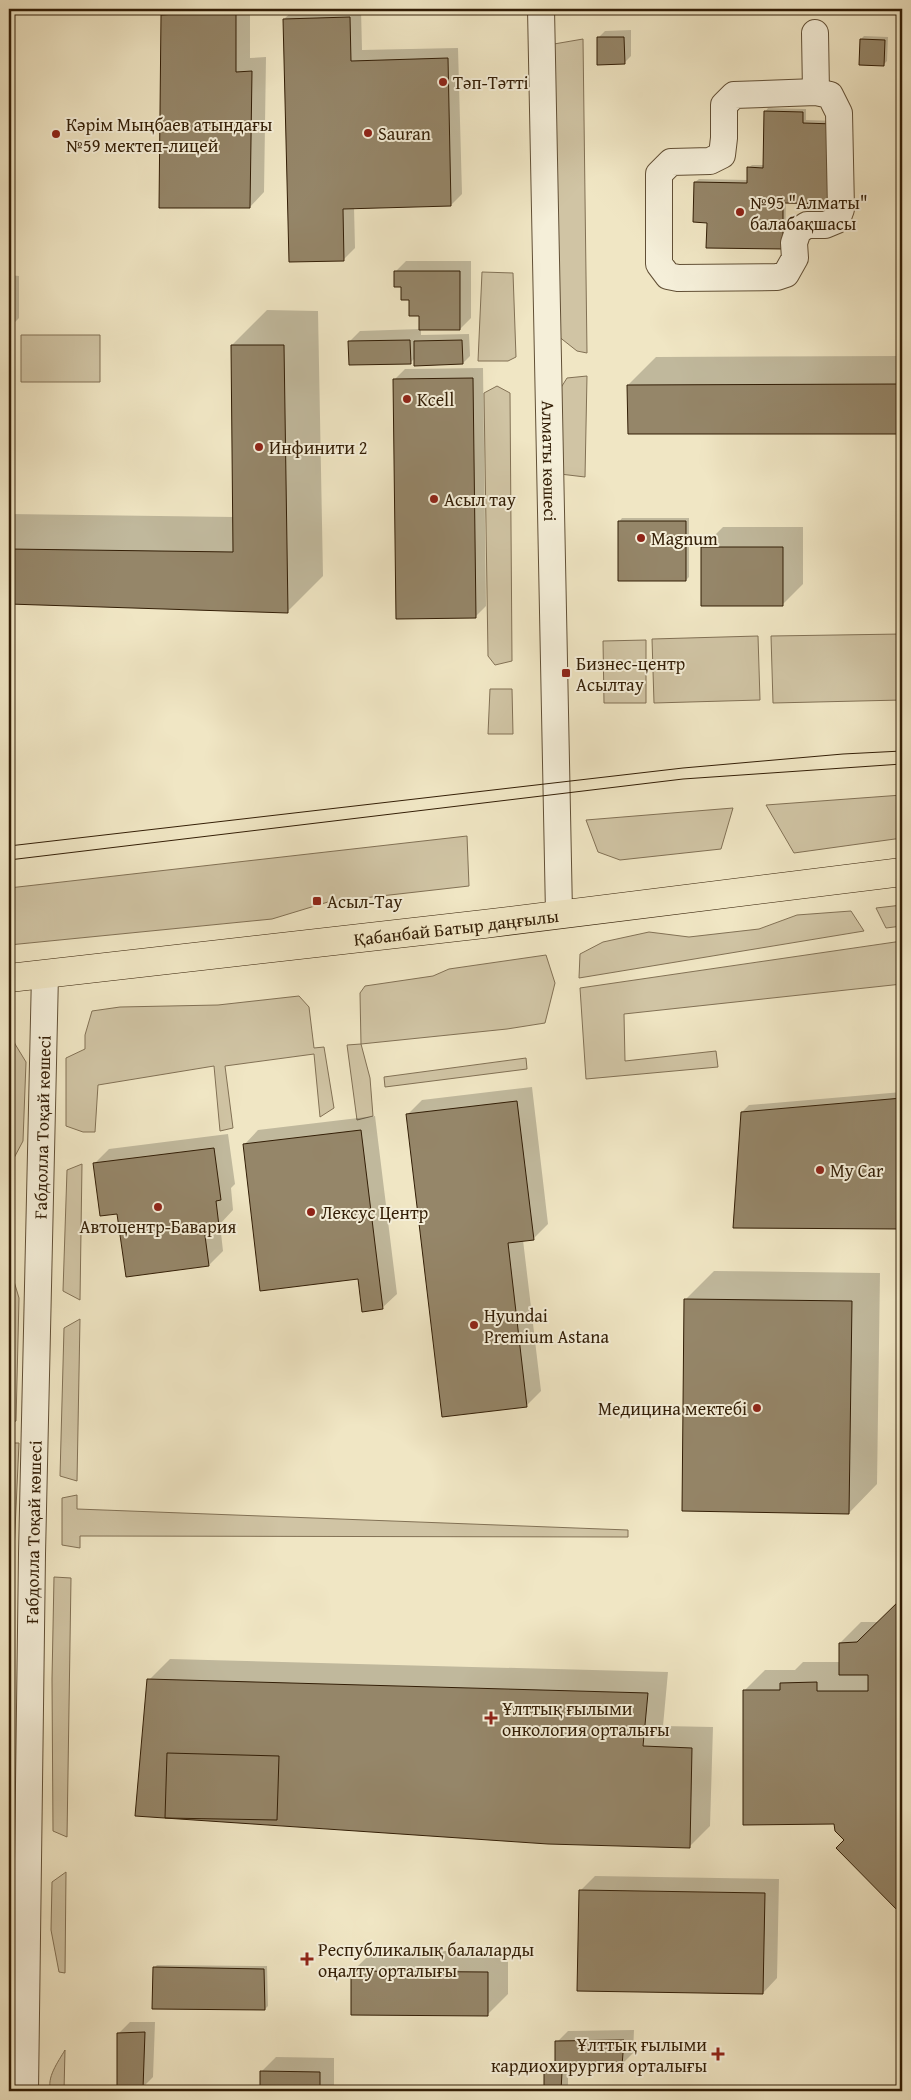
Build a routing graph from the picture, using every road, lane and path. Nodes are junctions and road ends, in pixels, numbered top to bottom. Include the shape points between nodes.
1 (541, 9) edge
2 (815, 33) dead end
3 (816, 92) junction
4 (902, 872) edge
5 (819, 882) junction
6 (902, 886) edge
7 (559, 913) junction
8 (45, 974) junction
9 (9, 978) edge
10 (20, 1637) edge
11 (25, 2091) edge

1 - 7 street, Алматы көшесі
2 - 3 street
3 - 3 street via 830,95 839,113 841,209 837,220 825,225 807,225 798,231 794,243 795,258 786,274 777,277 668,276 659,264 659,174 671,162 710,161 722,155 724,105 734,95
4 - 5 main road, Қабанбай Батыр даңғылы
5 - 6 main road
5 - 7 main road, Қабанбай Батыр даңғылы
7 - 8 main road, Қабанбай Батыр даңғылы
8 - 9 main road, Қабанбай Батыр даңғылы
8 - 10 street, Ғабдолла Тоқай көшесі
10 - 11 street, Ғабдолла Тоқай көшесі

